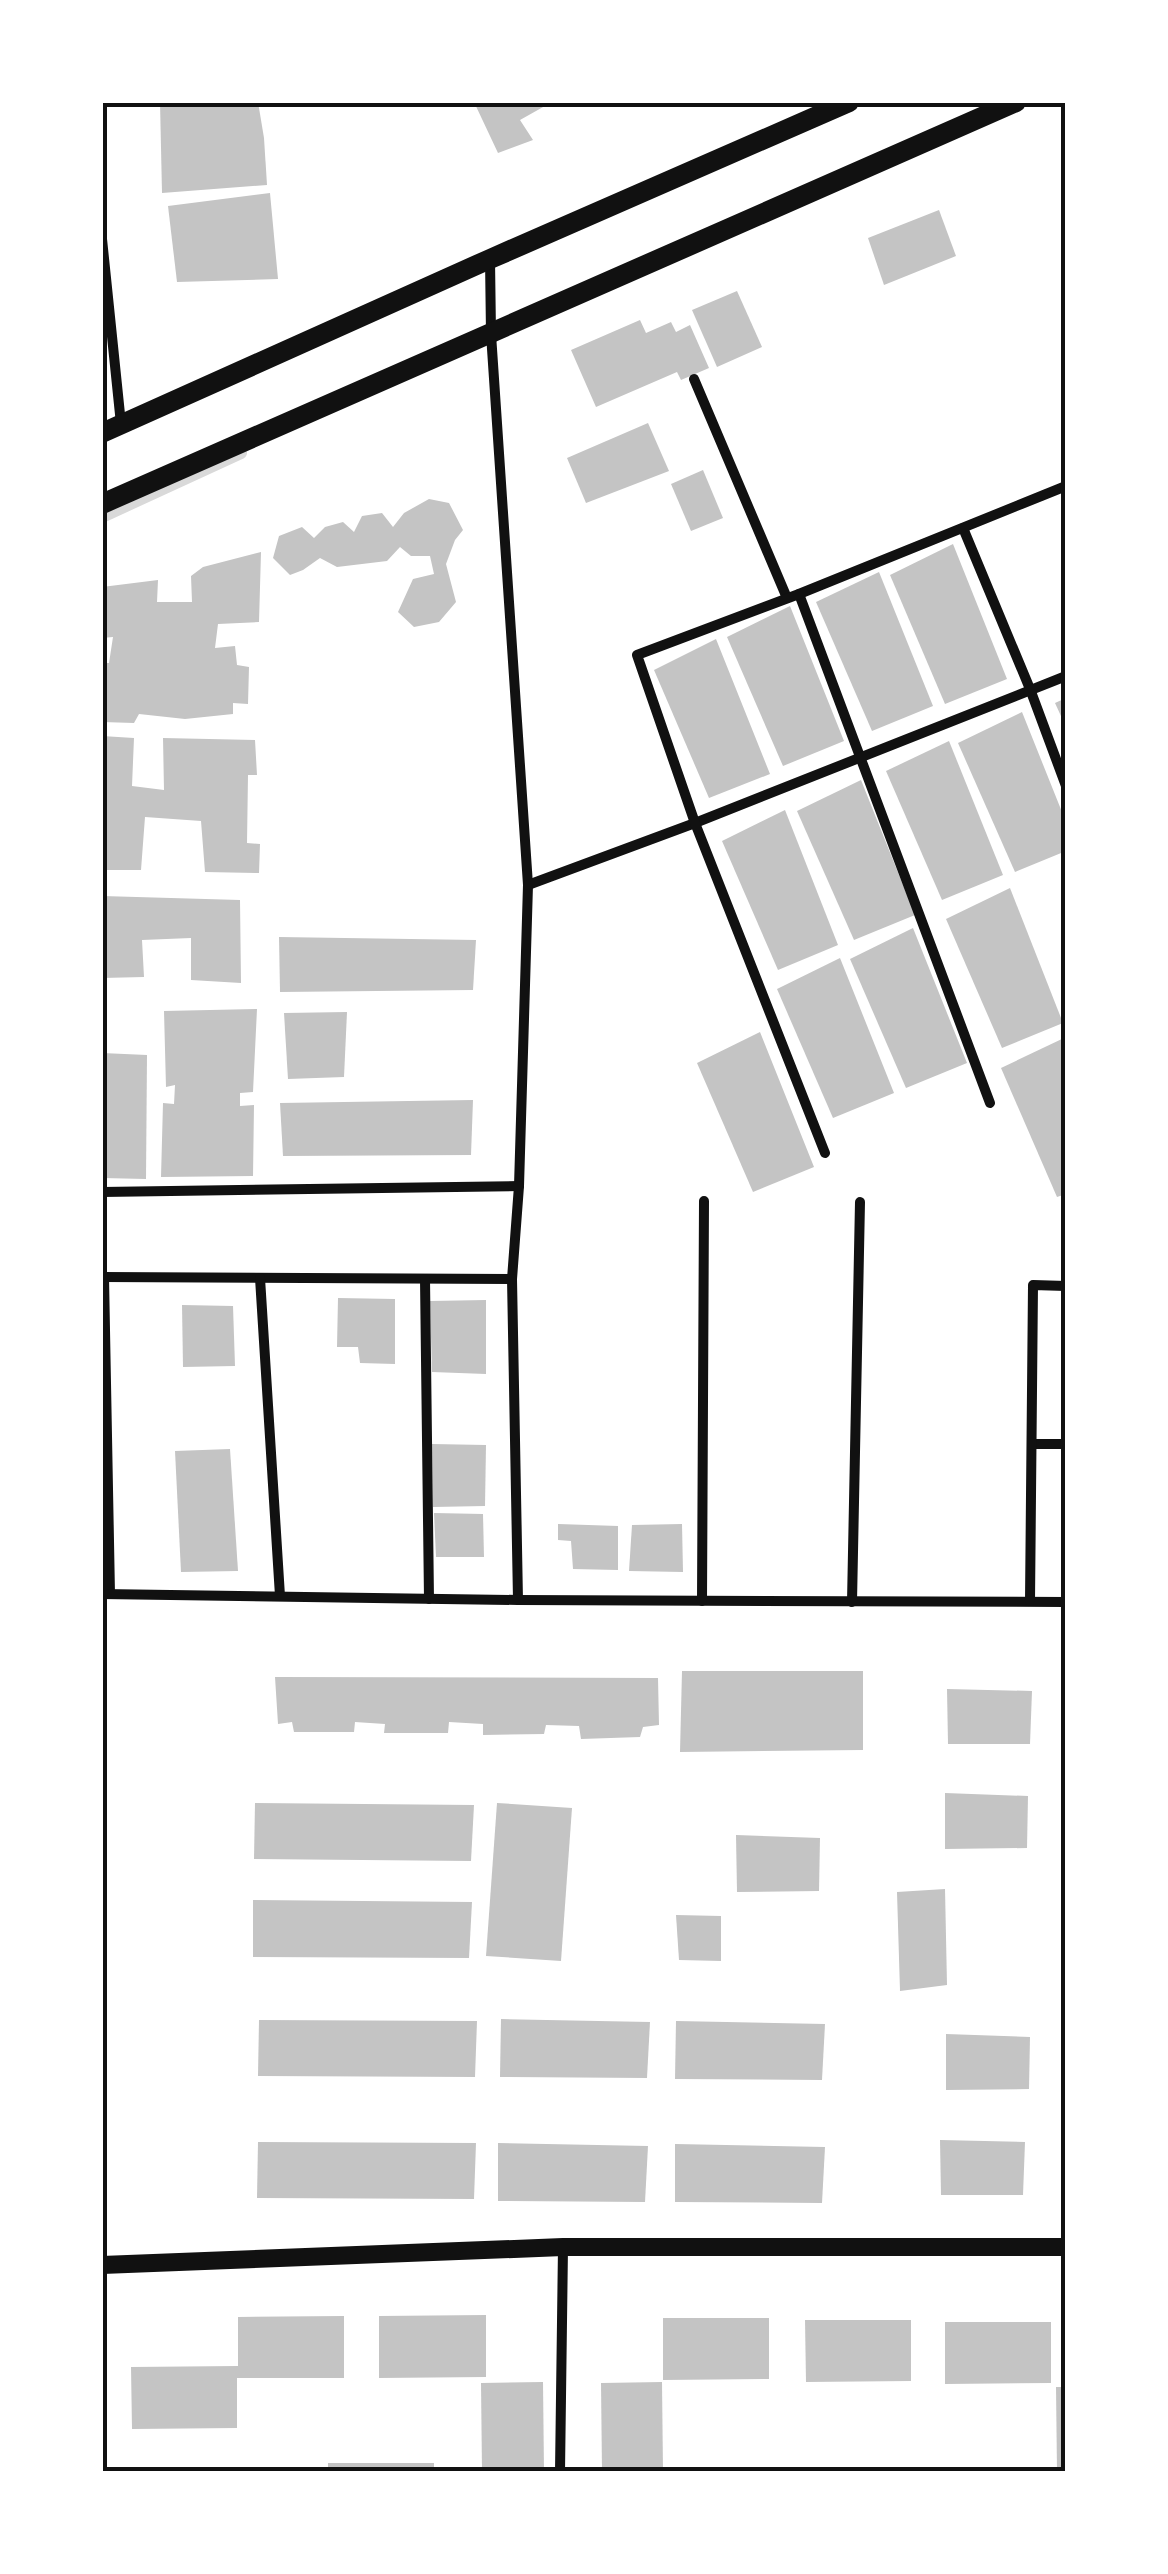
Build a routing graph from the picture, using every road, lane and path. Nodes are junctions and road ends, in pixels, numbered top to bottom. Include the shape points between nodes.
1 (849, 102) edge
2 (1016, 102) edge
3 (102, 239) edge
4 (490, 259) junction
5 (491, 334) junction
6 (694, 379) dead end
7 (112, 429) edge
8 (1066, 486) edge
9 (102, 504) edge
10 (963, 528) junction
11 (799, 594) junction
12 (787, 598) junction
13 (1066, 676) edge
14 (1030, 689) junction
15 (862, 756) junction
16 (1066, 786) edge
17 (696, 822) junction
18 (528, 885) junction
19 (990, 1103) dead end
20 (825, 1153) dead end
21 (519, 1186) junction
22 (102, 1192) edge
23 (704, 1202) dead end
24 (860, 1202) dead end
25 (103, 1278) edge
26 (260, 1278) junction
27 (512, 1278) junction
28 (425, 1279) junction
29 (1066, 1286) edge
30 (1034, 1444) junction
31 (1066, 1444) edge
32 (106, 1594) edge
33 (280, 1596) junction
34 (430, 1598) junction
35 (518, 1600) junction
36 (1030, 1600) junction
37 (702, 1601) junction
38 (852, 1602) junction
39 (1066, 1602) edge
40 (563, 2247) junction
41 (1066, 2247) edge
42 (102, 2265) edge
43 (560, 2472) edge

1 - 4 main road
2 - 5 main road
3 - 7 street
4 - 5 street
4 - 7 main road
5 - 9 main road
5 - 18 street
6 - 12 street
8 - 10 street
10 - 11 street
10 - 14 street
11 - 12 street
11 - 15 street
12 - 17 street via 637,654
13 - 14 street
14 - 15 street
14 - 16 street
15 - 17 street
15 - 19 street
17 - 18 street
17 - 20 street
18 - 21 street
21 - 22 street
21 - 27 street
23 - 37 street
24 - 38 street
25 - 26 street
25 - 32 street
26 - 28 street
26 - 33 street
27 - 28 street
27 - 35 street
28 - 34 street
29 - 30 street via 1032,1286
30 - 31 street
30 - 36 street
32 - 33 street
33 - 34 street
34 - 35 street
35 - 37 street
36 - 38 street
36 - 39 street
37 - 38 street
40 - 41 street
40 - 42 street
40 - 43 street

